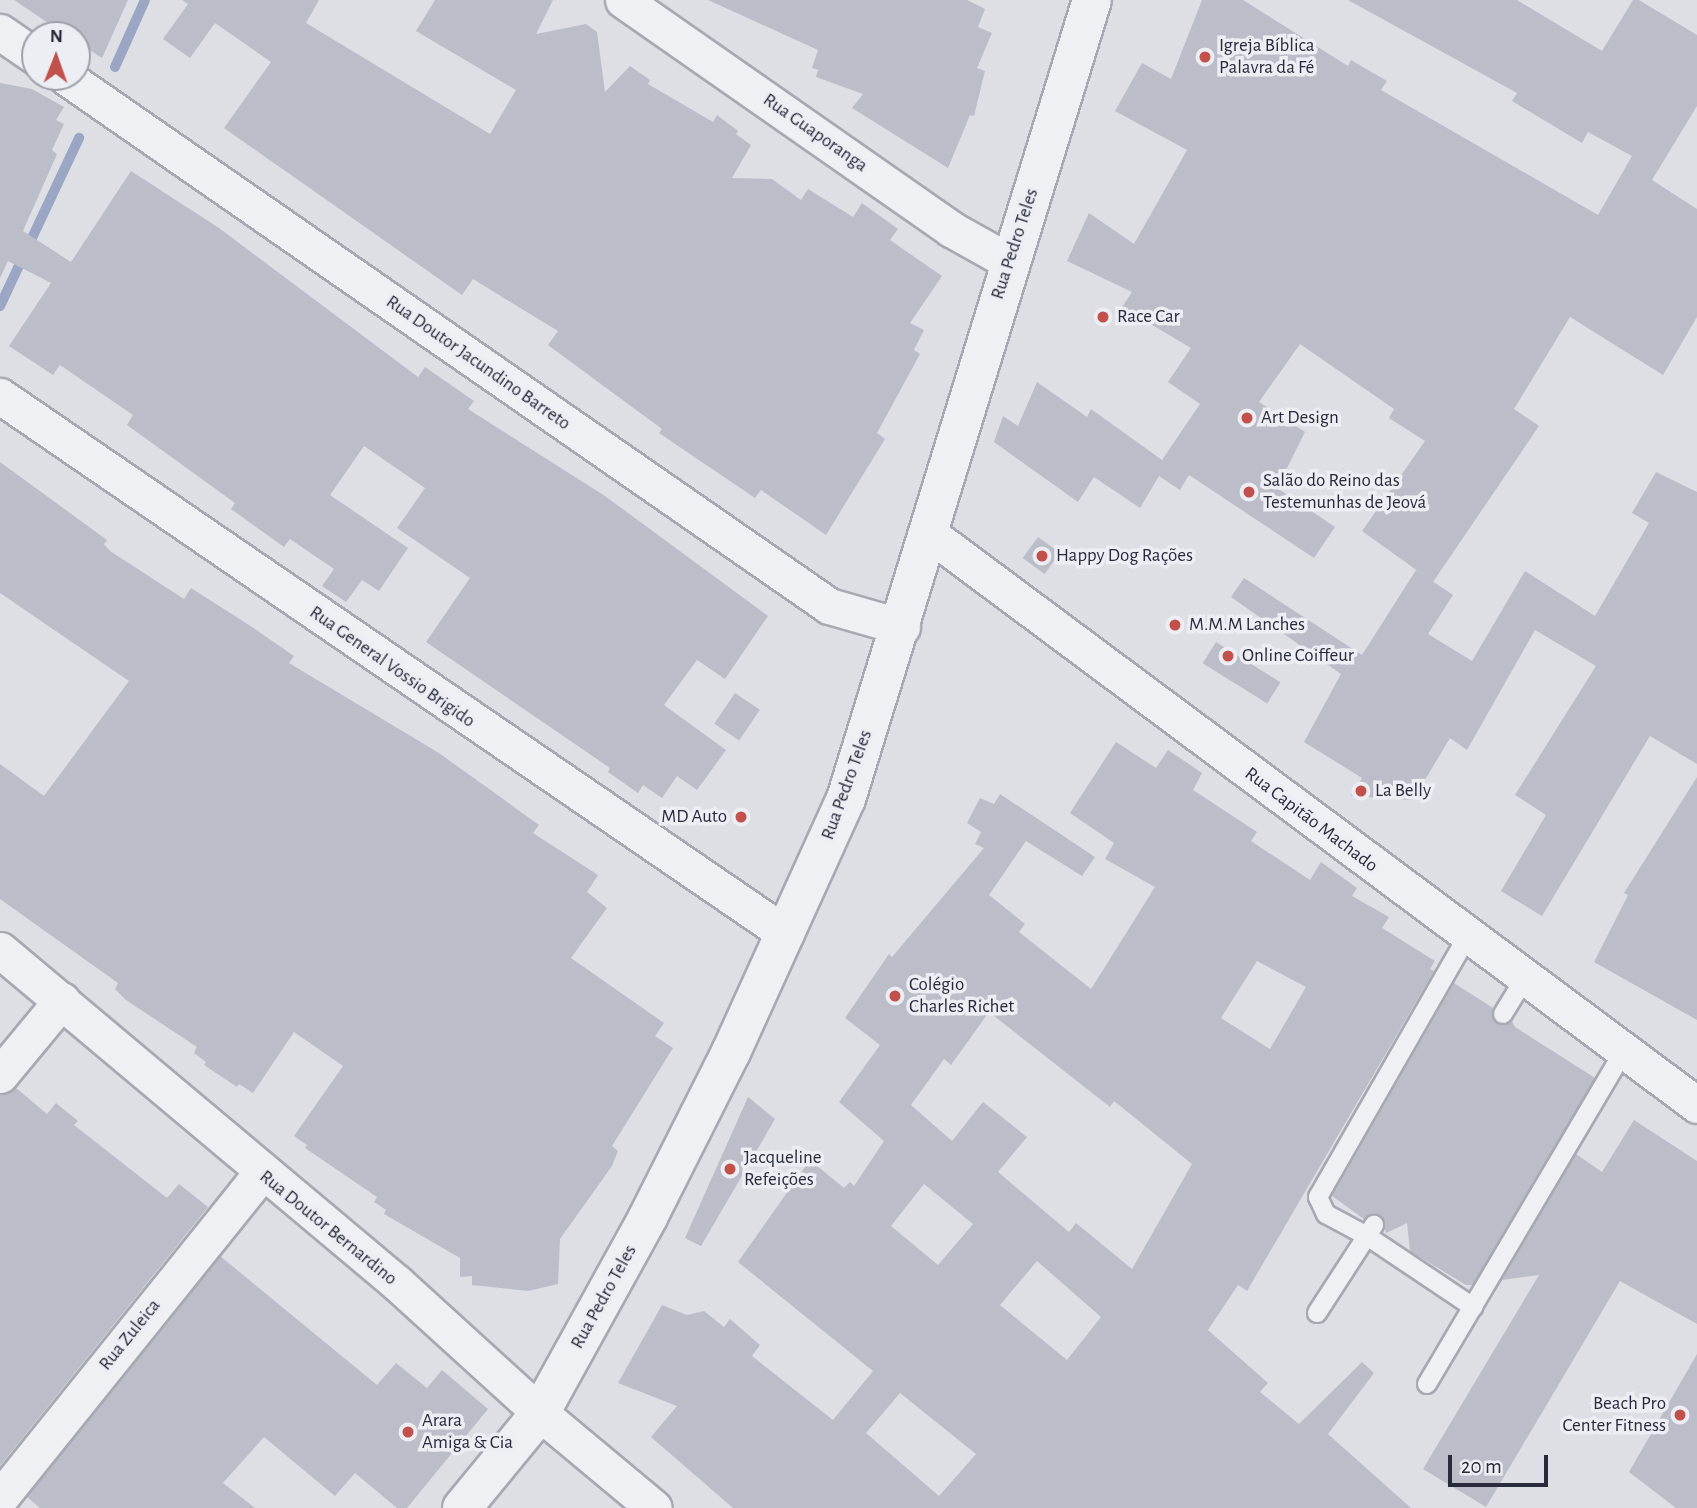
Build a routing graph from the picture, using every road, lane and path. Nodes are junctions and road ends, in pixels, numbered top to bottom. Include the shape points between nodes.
1 (623, 0) edge
2 (1092, 0) edge
3 (0, 32) edge
4 (21, 46) edge
5 (86, 91) edge
6 (1010, 262) junction
7 (0, 396) edge
8 (928, 531) junction
9 (902, 627) junction
10 (786, 934) junction
11 (1467, 937) junction
12 (0, 950) edge
13 (1525, 978) junction
14 (62, 1000) junction
15 (1503, 1014) dead end
16 (1624, 1051) junction
17 (0, 1075) edge
18 (1697, 1105) edge
19 (261, 1173) junction
20 (1371, 1231) junction
21 (1473, 1307) junction
22 (1317, 1313) dead end
23 (1427, 1384) dead end
24 (540, 1413) junction
25 (0, 1498) edge
26 (462, 1508) edge
27 (654, 1508) edge

1 - 6 street, Rua Guaporanga via 951,229
2 - 6 street, Rua Pedro Teles
3 - 4 street
5 - 9 street, Rua Doutor Jacundino Barreto via 829,606
6 - 8 street, Rua Pedro Teles
7 - 10 street, Rua General Vossio Brigido
8 - 9 street, Rua Pedro Teles
8 - 11 street, Rua Capitão Machado
9 - 10 street, Rua Pedro Teles via 846,799
10 - 24 street, Rua Pedro Teles via 648,1217
11 - 13 street, Rua Capitão Machado
11 - 20 lane via 1320,1188 1326,1214
12 - 14 street, Rua Doutor Bernardino
13 - 15 lane
13 - 16 street, Rua Capitão Machado
14 - 17 street
14 - 19 street, Rua Doutor Bernardino
16 - 18 street, Rua Capitão Machado
16 - 21 lane
19 - 24 street, Rua Doutor Bernardino via 397,1283
19 - 25 street, Rua Zuleica
20 - 21 lane
20 - 22 lane
21 - 23 lane
24 - 26 street, Rua Pedro Teles
24 - 27 street, Rua Doutor Bernardino

